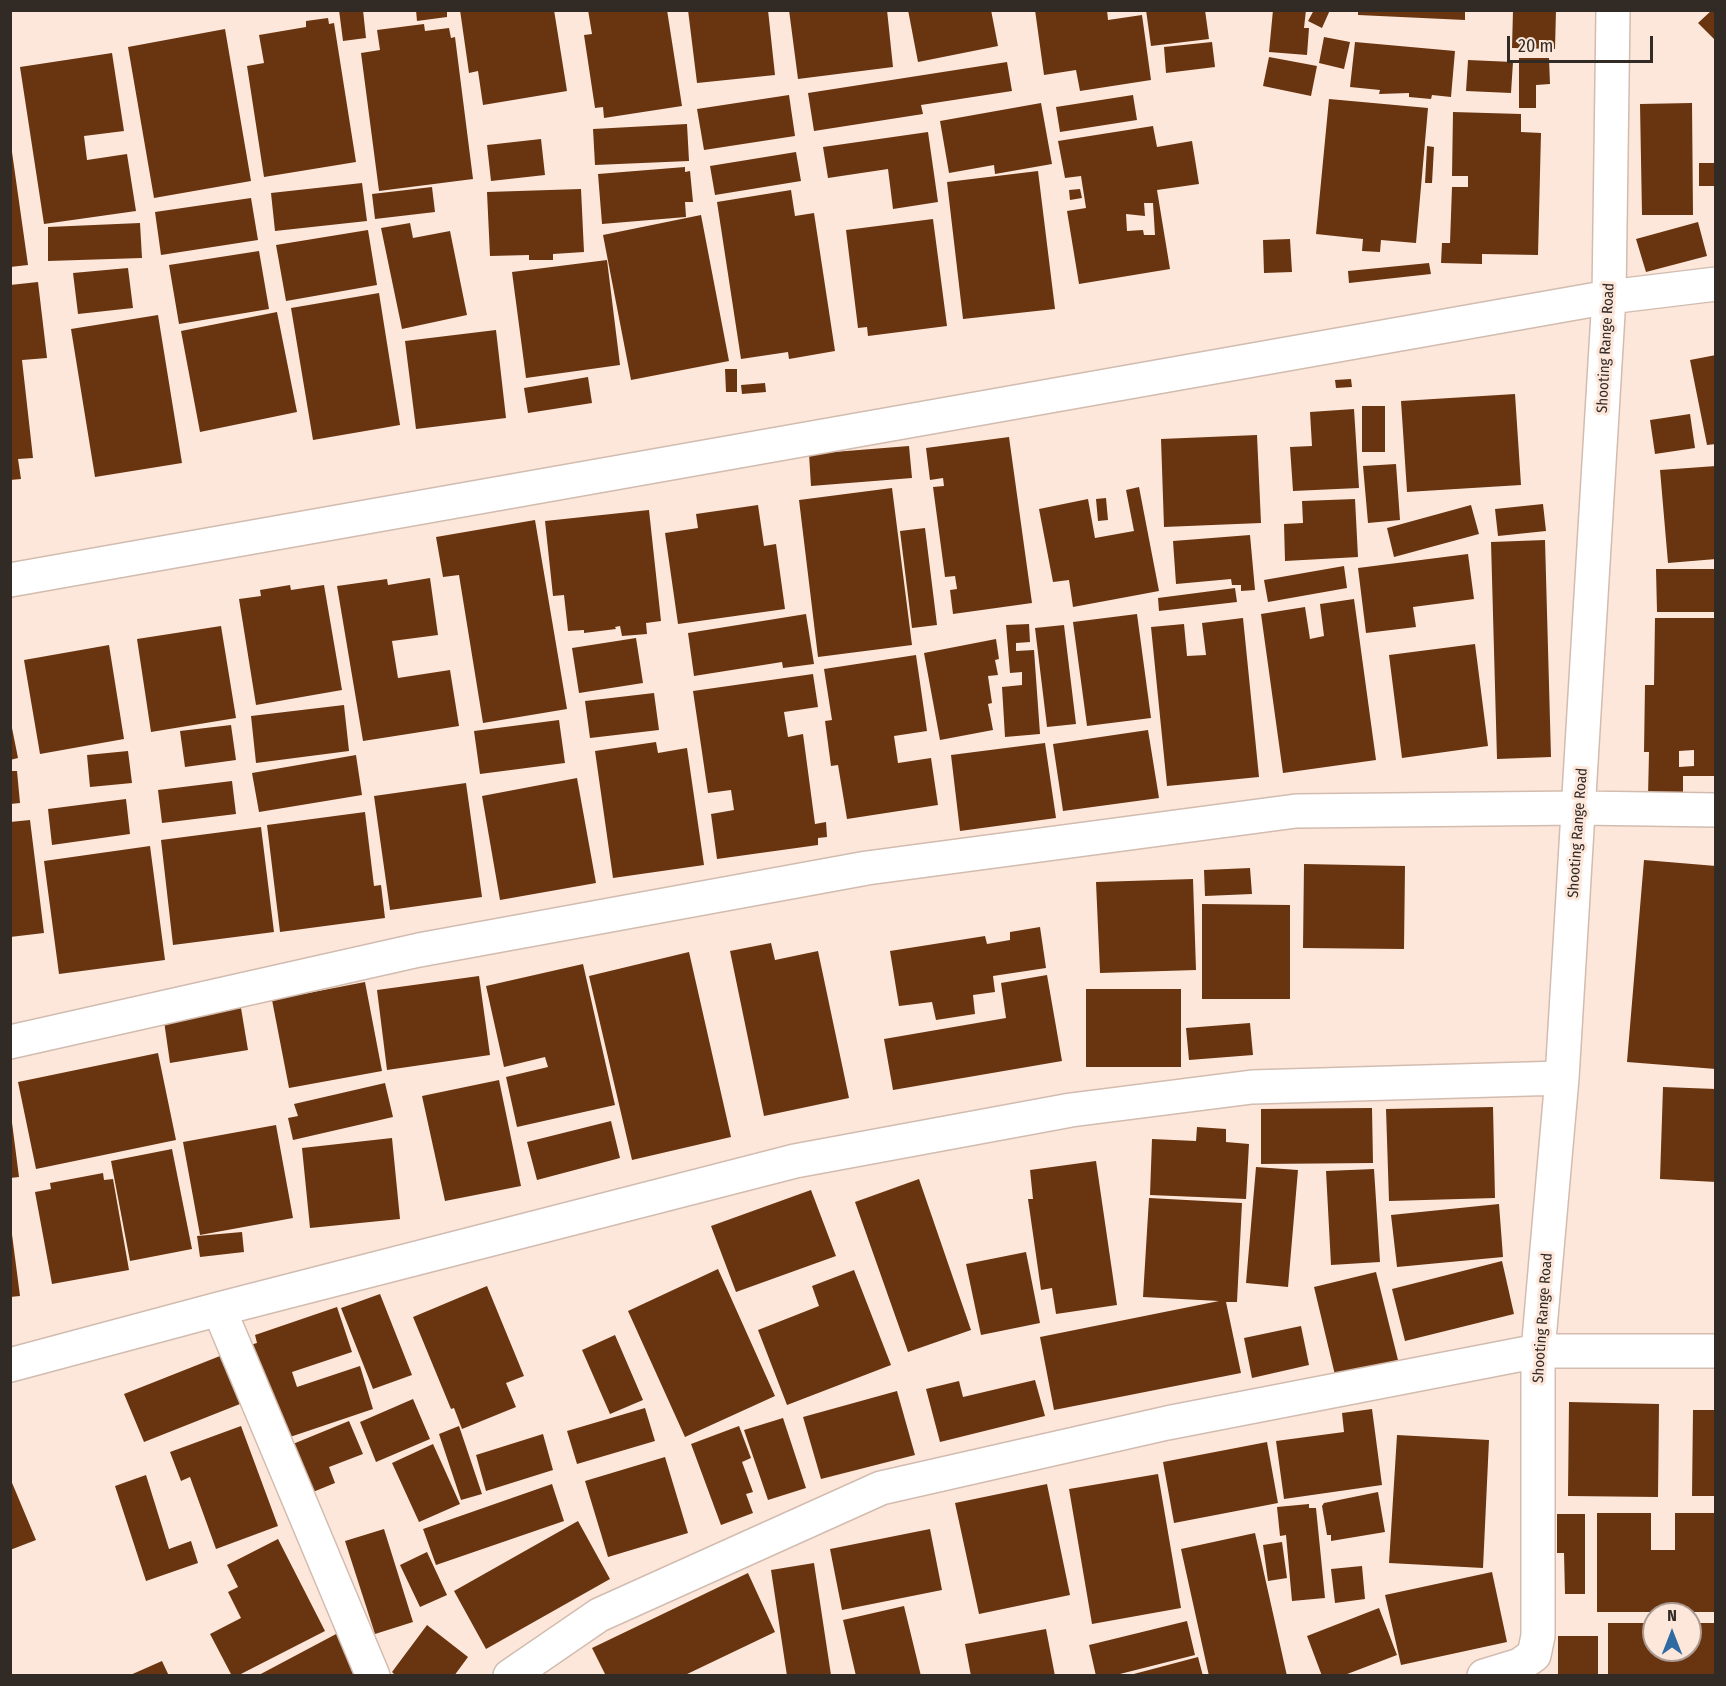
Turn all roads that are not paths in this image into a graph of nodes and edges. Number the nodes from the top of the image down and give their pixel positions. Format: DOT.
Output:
graph roads {
  1 [pos="1613,10"];
  2 [pos="1716,284"];
  3 [pos="1609,297"];
  4 [pos="10,580"];
  5 [pos="1580,808"];
  6 [pos="1716,810"];
  7 [pos="10,1042"];
  8 [pos="1562,1078"];
  9 [pos="219,1309"];
  10 [pos="1538,1351"];
  11 [pos="1716,1351"];
  12 [pos="10,1365"];
  13 [pos="1534,1665"];
  14 [pos="373,1676"];
  15 [pos="510,1676"];
  16 [pos="1484,1676"];
  1 -- 3 [label="street, Shooting Range Road"];
  2 -- 3 [label="street"];
  3 -- 4 [label="street"];
  3 -- 5 [label="street, Shooting Range Road"];
  5 -- 6 [label="street"];
  5 -- 7 [label="street"];
  5 -- 8 [label="street, Shooting Range Road"];
  8 -- 9 [label="street"];
  8 -- 10 [label="street, Shooting Range Road"];
  9 -- 12 [label="street"];
  9 -- 14 [label="street"];
  10 -- 11 [label="street"];
  10 -- 13 [label="street, Shooting Range Road"];
  10 -- 15 [label="street"];
  13 -- 16 [label="street, Shooting Range Road"];
}
